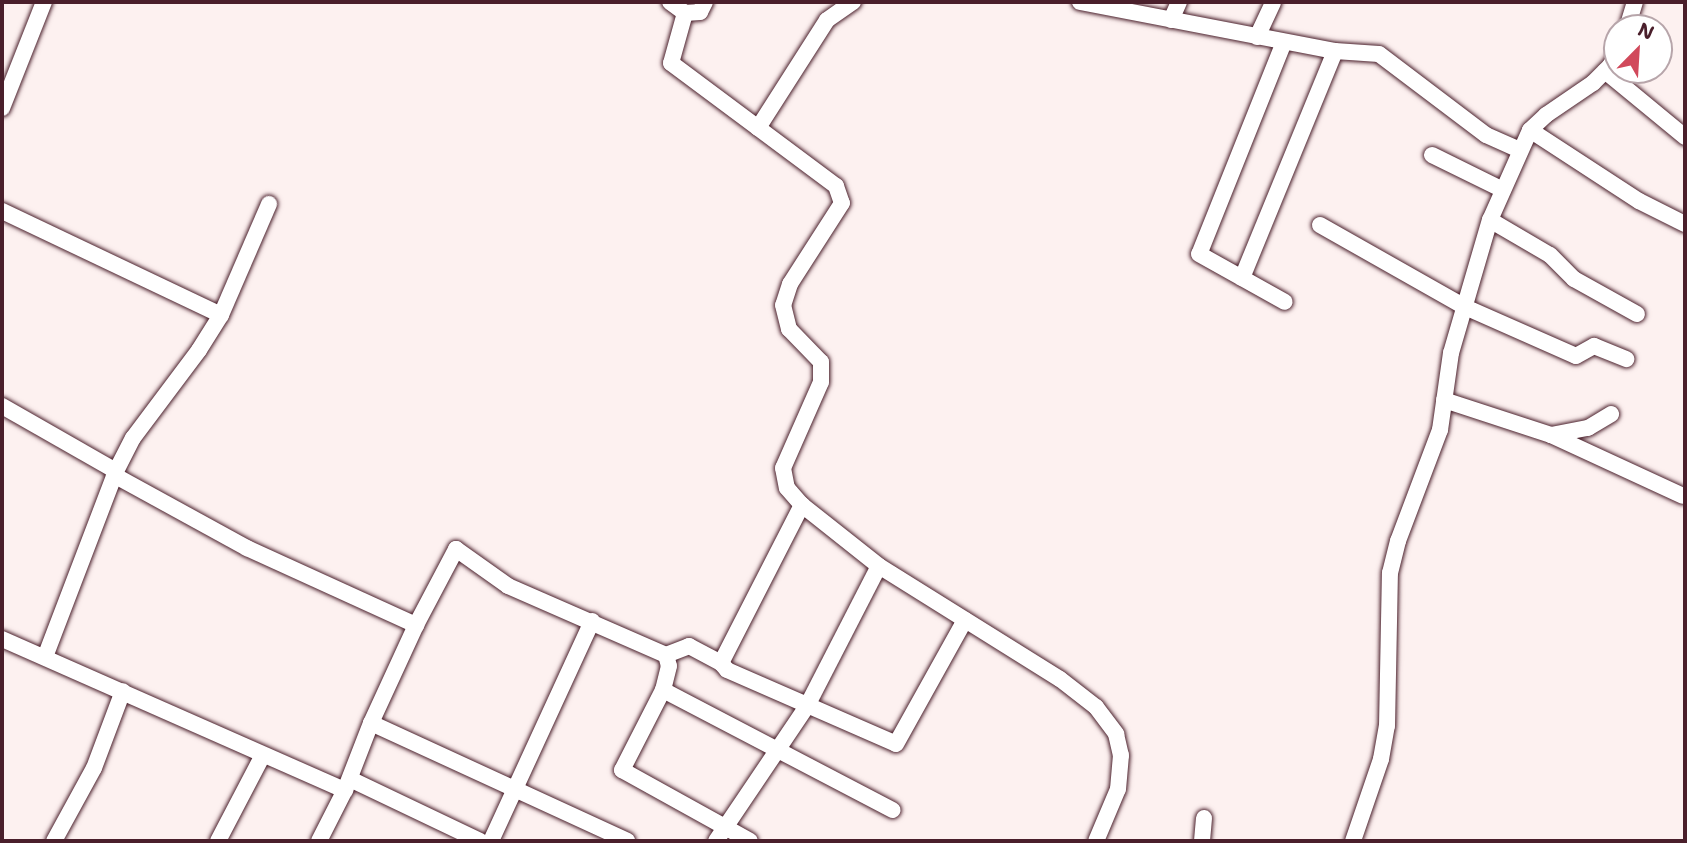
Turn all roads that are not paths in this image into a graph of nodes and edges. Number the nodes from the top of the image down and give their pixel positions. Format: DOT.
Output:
graph roads {
  1 [pos="44,2"];
  2 [pos="670,2"];
  3 [pos="705,2"];
  4 [pos="853,2"];
  5 [pos="1084,2"];
  6 [pos="1179,2"];
  7 [pos="1273,2"];
  8 [pos="685,13"];
  9 [pos="1171,20"];
  10 [pos="1258,37"];
  11 [pos="1284,42"];
  12 [pos="1335,51"];
  13 [pos="1603,73"];
  14 [pos="1621,84"];
  15 [pos="2,108"];
  16 [pos="758,128"];
  17 [pos="1530,131"];
  18 [pos="1685,136"];
  19 [pos="1519,150"];
  20 [pos="1432,155"];
  21 [pos="1503,190"];
  22 [pos="269,204"];
  23 [pos="2,211"];
  24 [pos="1490,220"];
  25 [pos="1685,224"];
  26 [pos="1320,225"];
  27 [pos="1242,278"];
  28 [pos="1285,302"];
  29 [pos="1465,307"];
  30 [pos="1637,314"];
  31 [pos="221,315"];
  32 [pos="1626,359"];
  33 [pos="1444,400"];
  34 [pos="2,406"];
  35 [pos="1611,415"];
  36 [pos="1551,435"];
  37 [pos="115,473"];
  38 [pos="1683,496"];
  39 [pos="802,505"];
  40 [pos="879,566"];
  41 [pos="965,620"];
  42 [pos="592,621"];
  43 [pos="416,625"];
  44 [pos="2,639"];
  45 [pos="666,655"];
  46 [pos="45,657"];
  47 [pos="722,663"];
  48 [pos="663,690"];
  49 [pos="123,691"];
  50 [pos="807,706"];
  51 [pos="371,723"];
  52 [pos="778,749"];
  53 [pos="263,755"];
  54 [pos="347,785"];
  55 [pos="515,789"];
  56 [pos="893,810"];
  57 [pos="1204,818"];
  58 [pos="720,834"];
  59 [pos="54,841"];
  60 [pos="218,841"];
  61 [pos="318,841"];
  62 [pos="480,841"];
  63 [pos="491,841"];
  64 [pos="627,841"];
  65 [pos="750,841"];
  66 [pos="1096,841"];
  67 [pos="1202,841"];
  68 [pos="1353,841"];
  1 -- 15 [label="street"];
  2 -- 8 [label="street"];
  3 -- 8 [label="street"];
  4 -- 16 [label="street"];
  5 -- 9 [label="street"];
  6 -- 9 [label="street"];
  7 -- 10 [label="street"];
  8 -- 16 [label="street"];
  9 -- 10 [label="street"];
  10 -- 11 [label="street"];
  11 -- 12 [label="street"];
  11 -- 27 [label="street"];
  12 -- 19 [label="street"];
  12 -- 27 [label="street"];
  13 -- 17 [label="street"];
  14 -- 18 [label="street"];
  16 -- 39 [label="street"];
  17 -- 19 [label="street"];
  17 -- 25 [label="street"];
  19 -- 21 [label="street"];
  20 -- 21 [label="street"];
  21 -- 24 [label="street"];
  22 -- 31 [label="street"];
  23 -- 31 [label="street"];
  24 -- 29 [label="street"];
  24 -- 30 [label="street"];
  26 -- 29 [label="street"];
  27 -- 28 [label="street"];
  29 -- 32 [label="street"];
  29 -- 33 [label="street"];
  31 -- 37 [label="street"];
  33 -- 36 [label="street"];
  33 -- 68 [label="street"];
  34 -- 37 [label="street"];
  35 -- 36 [label="street"];
  36 -- 38 [label="street"];
  37 -- 43 [label="street"];
  37 -- 46 [label="street"];
  39 -- 40 [label="street"];
  39 -- 47 [label="street"];
  40 -- 41 [label="street"];
  40 -- 50 [label="street"];
  41 -- 50 [label="street"];
  41 -- 66 [label="street"];
  42 -- 43 [label="street"];
  42 -- 45 [label="street"];
  42 -- 55 [label="street"];
  43 -- 51 [label="street"];
  44 -- 46 [label="street"];
  45 -- 47 [label="street"];
  45 -- 48 [label="street"];
  46 -- 49 [label="street"];
  47 -- 50 [label="street"];
  48 -- 52 [label="street"];
  48 -- 58 [label="street"];
  49 -- 53 [label="street"];
  49 -- 59 [label="street"];
  50 -- 52 [label="street"];
  51 -- 54 [label="street"];
  51 -- 55 [label="street"];
  52 -- 56 [label="street"];
  52 -- 58 [label="street"];
  53 -- 54 [label="street"];
  53 -- 60 [label="street"];
  54 -- 61 [label="street"];
  54 -- 62 [label="street"];
  55 -- 63 [label="street"];
  55 -- 64 [label="street"];
  57 -- 67 [label="street"];
  58 -- 65 [label="street"];
}
